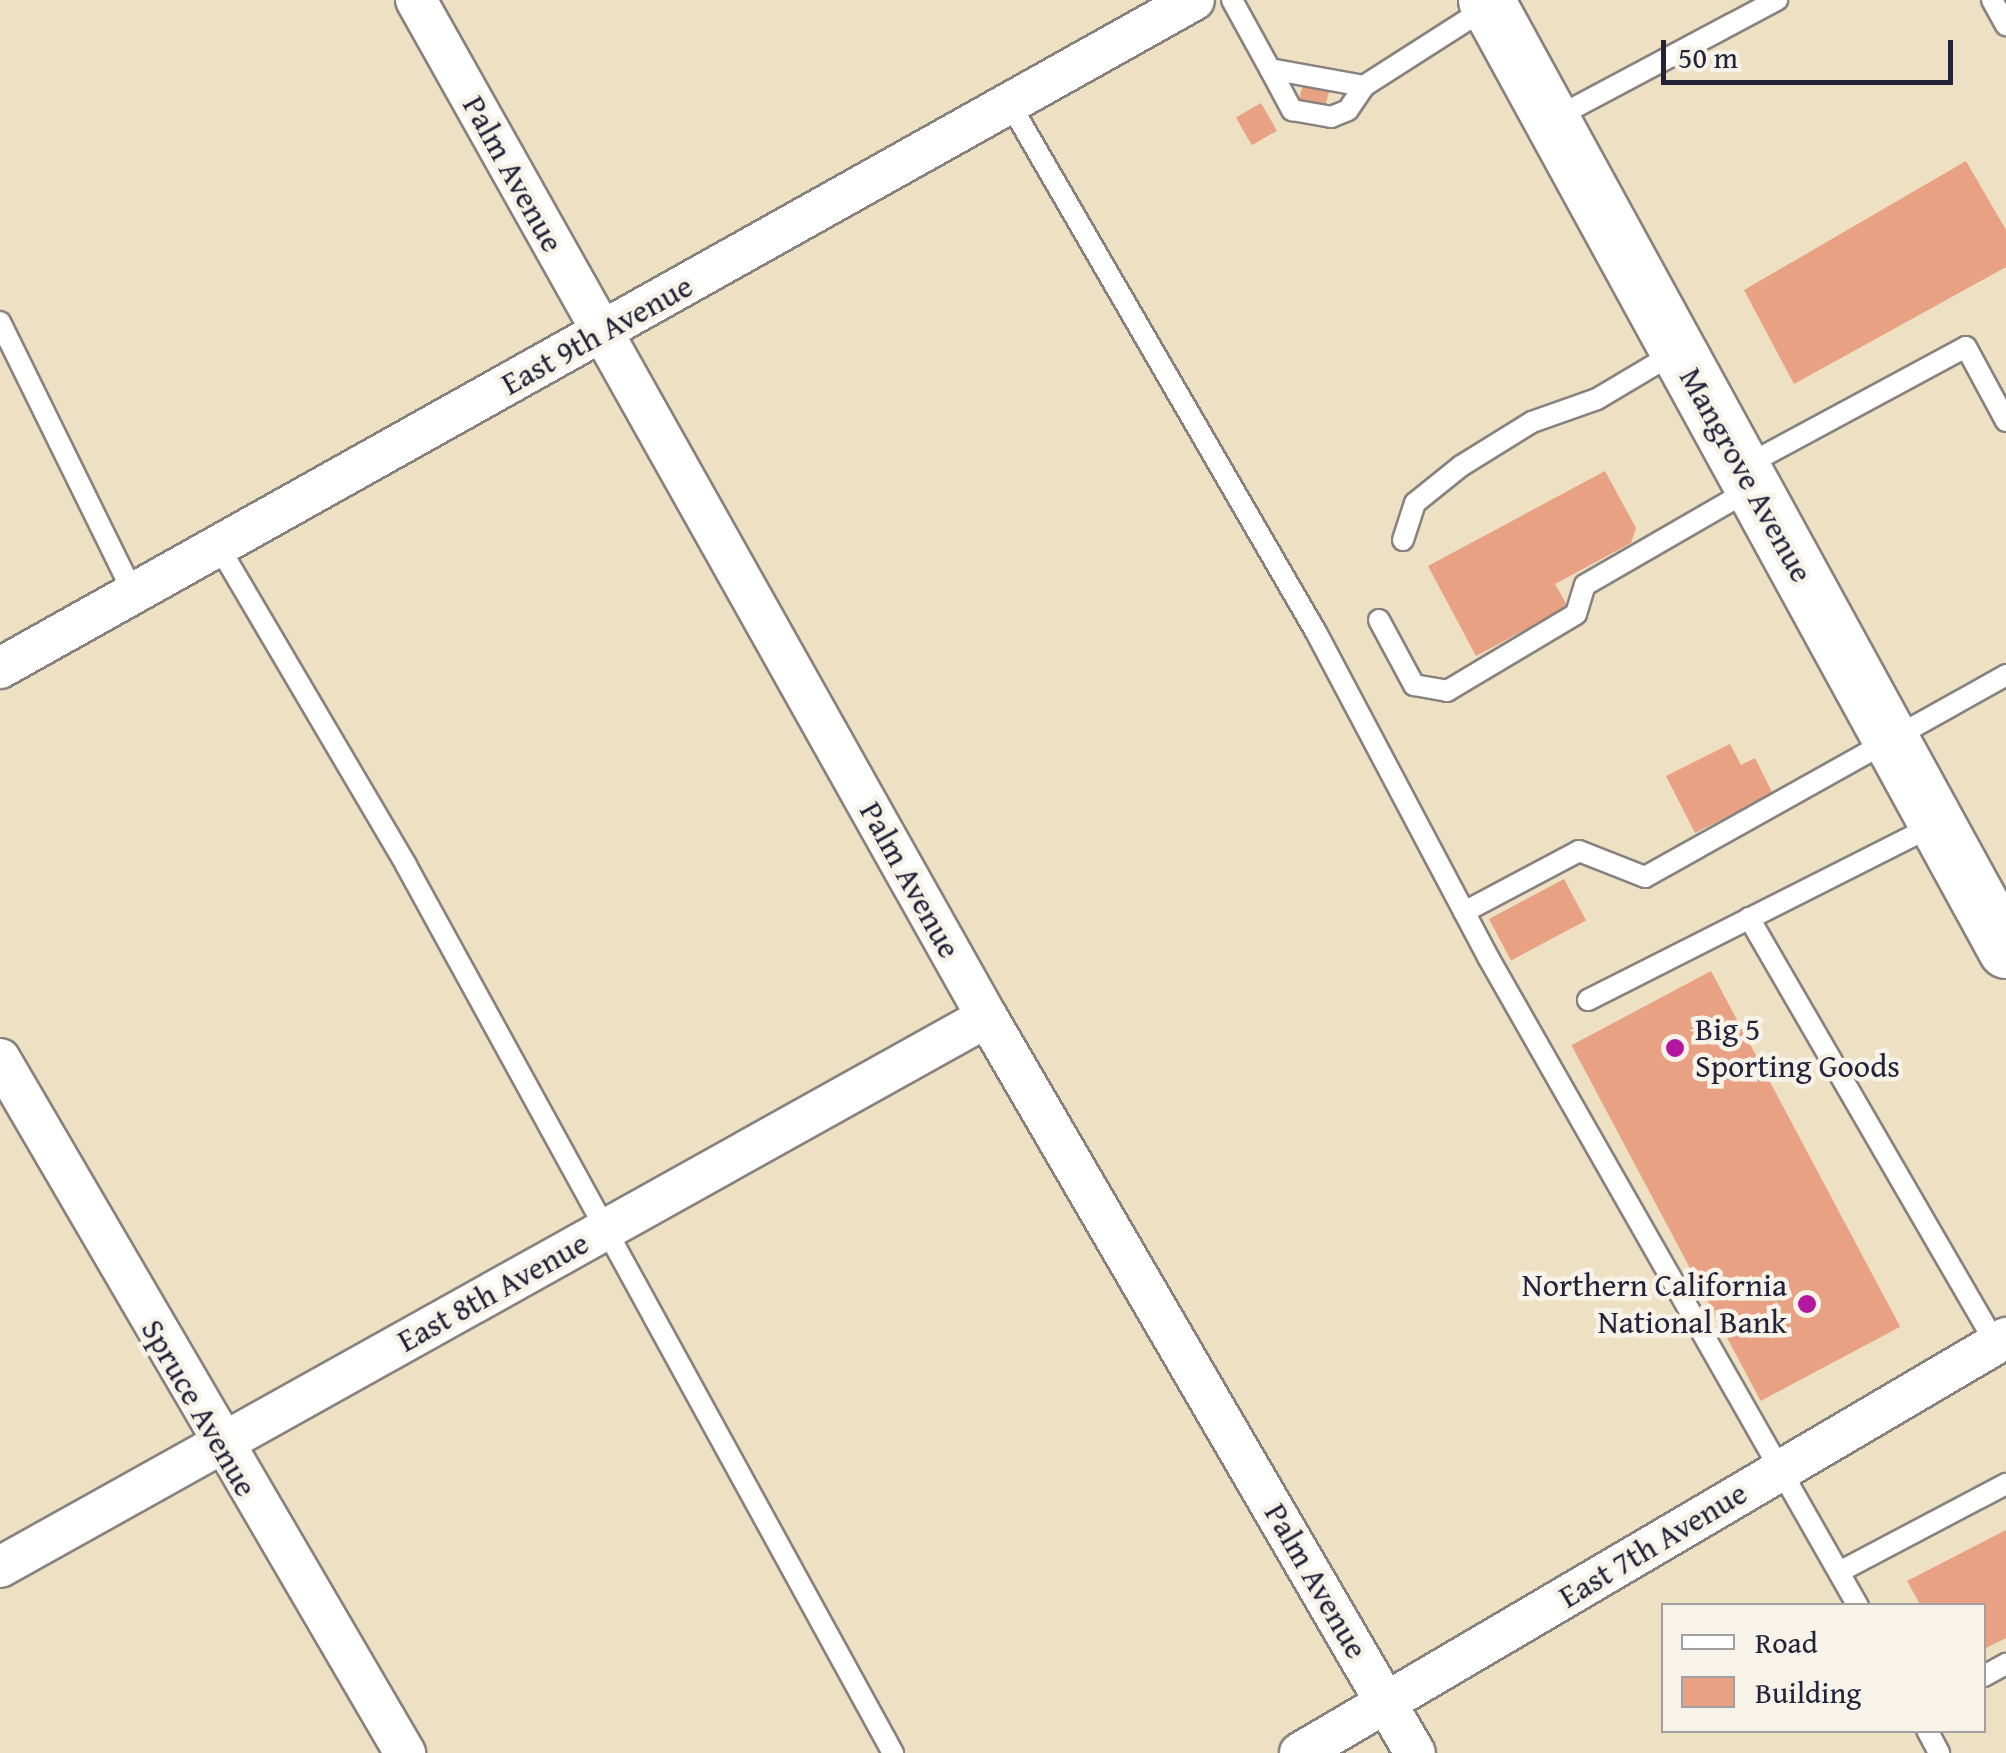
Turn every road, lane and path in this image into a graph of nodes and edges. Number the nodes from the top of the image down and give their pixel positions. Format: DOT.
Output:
graph roads {
  1 [pos="416,0"];
  2 [pos="1194,0"];
  3 [pos="1232,0"];
  4 [pos="1777,0"];
  5 [pos="1992,0"];
  6 [pos="1487,3"];
  7 [pos="2006,25"];
  8 [pos="1270,69"];
  9 [pos="1364,86"];
  10 [pos="1010,104"];
  11 [pos="1552,120"];
  12 [pos="0,322"];
  13 [pos="602,333"];
  14 [pos="1678,350"];
  15 [pos="2006,421"];
  16 [pos="1747,478"];
  17 [pos="1402,540"];
  18 [pos="216,542"];
  19 [pos="134,594"];
  20 [pos="1379,620"];
  21 [pos="0,668"];
  22 [pos="2006,676"];
  23 [pos="1891,742"];
  24 [pos="1937,824"];
  25 [pos="1464,912"];
  26 [pos="1749,918"];
  27 [pos="2006,950"];
  28 [pos="1588,1000"];
  29 [pos="987,1017"];
  30 [pos="0,1059"];
  31 [pos="603,1231"];
  32 [pos="2001,1341"];
  33 [pos="219,1444"];
  34 [pos="1782,1468"];
  35 [pos="2006,1484"];
  36 [pos="0,1566"];
  37 [pos="1839,1572"];
  38 [pos="1856,1603"];
  39 [pos="1388,1704"];
  40 [pos="405,1753"];
  41 [pos="893,1753"];
  42 [pos="1300,1753"];
  43 [pos="1415,1753"];
  1 -- 13 [label="street, Palm Avenue"];
  2 -- 10 [label="street, East 9th Avenue"];
  3 -- 8 [label="lane"];
  4 -- 11 [label="lane"];
  5 -- 7 [label="lane"];
  6 -- 9 [label="lane"];
  6 -- 11 [label="street, Mangrove Avenue"];
  8 -- 9 [label="lane"];
  8 -- 9 [label="lane"];
  10 -- 13 [label="street, East 9th Avenue"];
  10 -- 25 [label="lane"];
  11 -- 14 [label="street, Mangrove Avenue"];
  12 -- 19 [label="lane"];
  13 -- 18 [label="street, East 9th Avenue"];
  13 -- 29 [label="street, Palm Avenue"];
  14 -- 16 [label="street, Mangrove Avenue"];
  14 -- 17 [label="lane"];
  15 -- 16 [label="lane"];
  16 -- 20 [label="lane"];
  16 -- 23 [label="street, Mangrove Avenue"];
  18 -- 19 [label="street, East 9th Avenue"];
  18 -- 31 [label="lane"];
  19 -- 21 [label="street, East 9th Avenue"];
  22 -- 23 [label="lane"];
  23 -- 24 [label="street, Mangrove Avenue"];
  23 -- 25 [label="lane"];
  24 -- 26 [label="lane"];
  24 -- 27 [label="street, Mangrove Avenue"];
  25 -- 34 [label="lane"];
  26 -- 28 [label="lane"];
  26 -- 32 [label="lane"];
  29 -- 31 [label="street, East 8th Avenue"];
  29 -- 39 [label="street, Palm Avenue"];
  30 -- 33 [label="street, Spruce Avenue"];
  31 -- 33 [label="street, East 8th Avenue"];
  31 -- 41 [label="lane"];
  32 -- 34 [label="street, East 7th Avenue"];
  33 -- 36 [label="street, East 8th Avenue"];
  33 -- 40 [label="street, Spruce Avenue"];
  34 -- 37 [label="lane"];
  34 -- 39 [label="street, East 7th Avenue"];
  35 -- 37 [label="lane"];
  37 -- 38 [label="lane"];
  39 -- 42 [label="street, East 7th Avenue"];
  39 -- 43 [label="street, Palm Avenue"];
}
